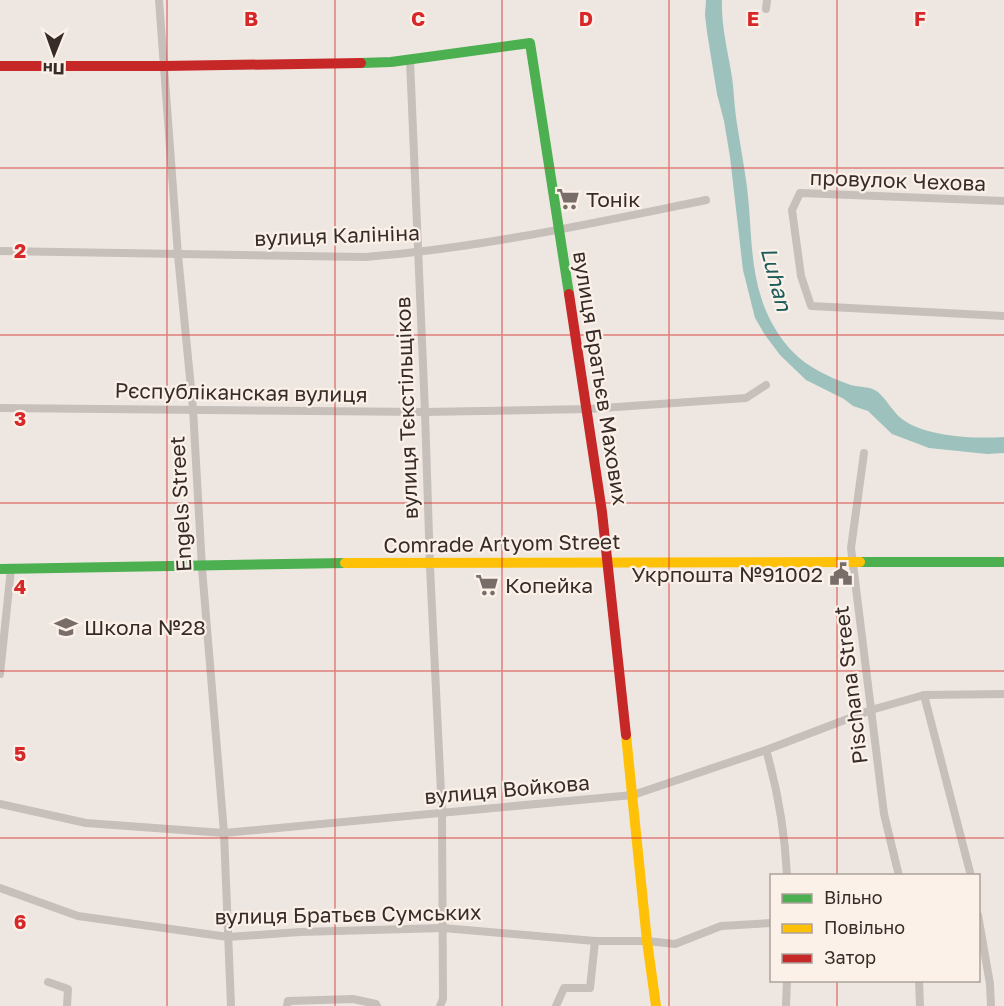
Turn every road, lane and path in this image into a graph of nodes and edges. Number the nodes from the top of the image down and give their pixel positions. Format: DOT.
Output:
graph roads {
  1 [pos="159,0"];
  2 [pos="410,60"];
  3 [pos="0,66"];
  4 [pos="164,66"];
  5 [pos="705,200"];
  6 [pos="1004,201"];
  7 [pos="559,230"];
  8 [pos="0,251"];
  9 [pos="419,252"];
  10 [pos="178,255"];
  11 [pos="1004,316"];
  12 [pos="766,386"];
  13 [pos="0,408"];
  14 [pos="193,409"];
  15 [pos="588,409"];
  16 [pos="425,412"];
  17 [pos="864,453"];
  18 [pos="607,561"];
  19 [pos="1004,562"];
  20 [pos="854,563"];
  21 [pos="202,564"];
  22 [pos="429,564"];
  23 [pos="6,569"];
  24 [pos="0,674"];
  25 [pos="1004,694"];
  26 [pos="924,695"];
  27 [pos="872,710"];
  28 [pos="766,750"];
  29 [pos="633,795"];
  30 [pos="0,804"];
  31 [pos="442,813"];
  32 [pos="224,833"];
  33 [pos="787,874"];
  34 [pos="899,874"];
  35 [pos="970,874"];
  36 [pos="0,888"];
  37 [pos="770,923"];
  38 [pos="980,926"];
  39 [pos="443,928"];
  40 [pos="228,937"];
  41 [pos="595,941"];
  42 [pos="647,941"];
  43 [pos="48,982"];
  44 [pos="787,982"];
  45 [pos="919,982"];
  46 [pos="67,1006"];
  47 [pos="231,1006"];
  48 [pos="287,1006"];
  49 [pos="377,1006"];
  50 [pos="440,1006"];
  51 [pos="556,1006"];
  52 [pos="656,1006"];
  53 [pos="786,1006"];
  54 [pos="920,1006"];
  55 [pos="991,1006"];
  1 -- 4 [label="street, Engels Street"];
  2 -- 4 [label="street"];
  2 -- 7 [label="street, вулиця Братьєв Махових"];
  2 -- 9 [label="street, вулиця Тєкстільщіков"];
  3 -- 4 [label="street"];
  4 -- 10 [label="street, Engels Street"];
  5 -- 7 [label="street, вулиця Калініна"];
  6 -- 11 [label="street, провулок Чехова"];
  7 -- 9 [label="street, вулиця Калініна"];
  7 -- 15 [label="street, вулиця Братьєв Махових"];
  8 -- 10 [label="street, вулиця Калініна"];
  9 -- 10 [label="street, вулиця Калініна"];
  9 -- 16 [label="street, вулиця Тєкстільщіков"];
  10 -- 14 [label="street, Engels Street"];
  12 -- 15 [label="street, Рєспубліканская вулиця"];
  13 -- 14 [label="street, Рєспубліканская вулиця"];
  14 -- 16 [label="street, Рєспубліканская вулиця"];
  14 -- 21 [label="street, Engels Street"];
  15 -- 16 [label="street, Рєспубліканская вулиця"];
  15 -- 18 [label="street, вулиця Братьєв Махових"];
  16 -- 22 [label="street, вулиця Тєкстільщіков"];
  17 -- 20 [label="street, Pischana Street"];
  18 -- 20 [label="street, Comrade Artyom Street"];
  18 -- 22 [label="street, Comrade Artyom Street"];
  18 -- 29 [label="street, вулиця Братьєв Махових"];
  19 -- 20 [label="street, Comrade Artyom Street"];
  20 -- 27 [label="street, Pischana Street"];
  21 -- 22 [label="street, Comrade Artyom Street"];
  21 -- 23 [label="street, Comrade Artyom Street"];
  21 -- 32 [label="street, Engels Street"];
  22 -- 31 [label="street, вулиця Тєкстільщіков"];
  23 -- 24 [label="street"];
  25 -- 26 [label="street, вулиця Войкова"];
  26 -- 27 [label="street, вулиця Войкова"];
  26 -- 35 [label="street"];
  27 -- 28 [label="street, вулиця Войкова"];
  27 -- 34 [label="street, Pischana Street"];
  28 -- 29 [label="street, вулиця Войкова"];
  28 -- 33 [label="street"];
  29 -- 31 [label="street, вулиця Войкова"];
  29 -- 42 [label="street, вулиця Братьєв Махових"];
  30 -- 32 [label="street, вулиця Войкова"];
  31 -- 32 [label="street, вулиця Войкова"];
  31 -- 39 [label="street, вулиця Тєкстільщіков"];
  32 -- 40 [label="street, Engels Street"];
  36 -- 40 [label="street, вулиця Братьєв Сумських"];
  37 -- 42 [label="street, вулиця Братьєв Сумських"];
  38 -- 55 [label="street"];
  39 -- 40 [label="street, вулиця Братьєв Сумських"];
  39 -- 41 [label="street, вулиця Братьєв Сумських"];
  39 -- 50 [label="street, вулиця Тєкстільщіков"];
  40 -- 47 [label="street, Engels Street"];
  41 -- 42 [label="street, вулиця Братьєв Сумських"];
  41 -- 51 [label="street"];
  42 -- 52 [label="street, вулиця Братьєв Махових"];
  43 -- 46 [label="street"];
  44 -- 53 [label="street"];
  45 -- 54 [label="street"];
  48 -- 49 [label="street"];
}
